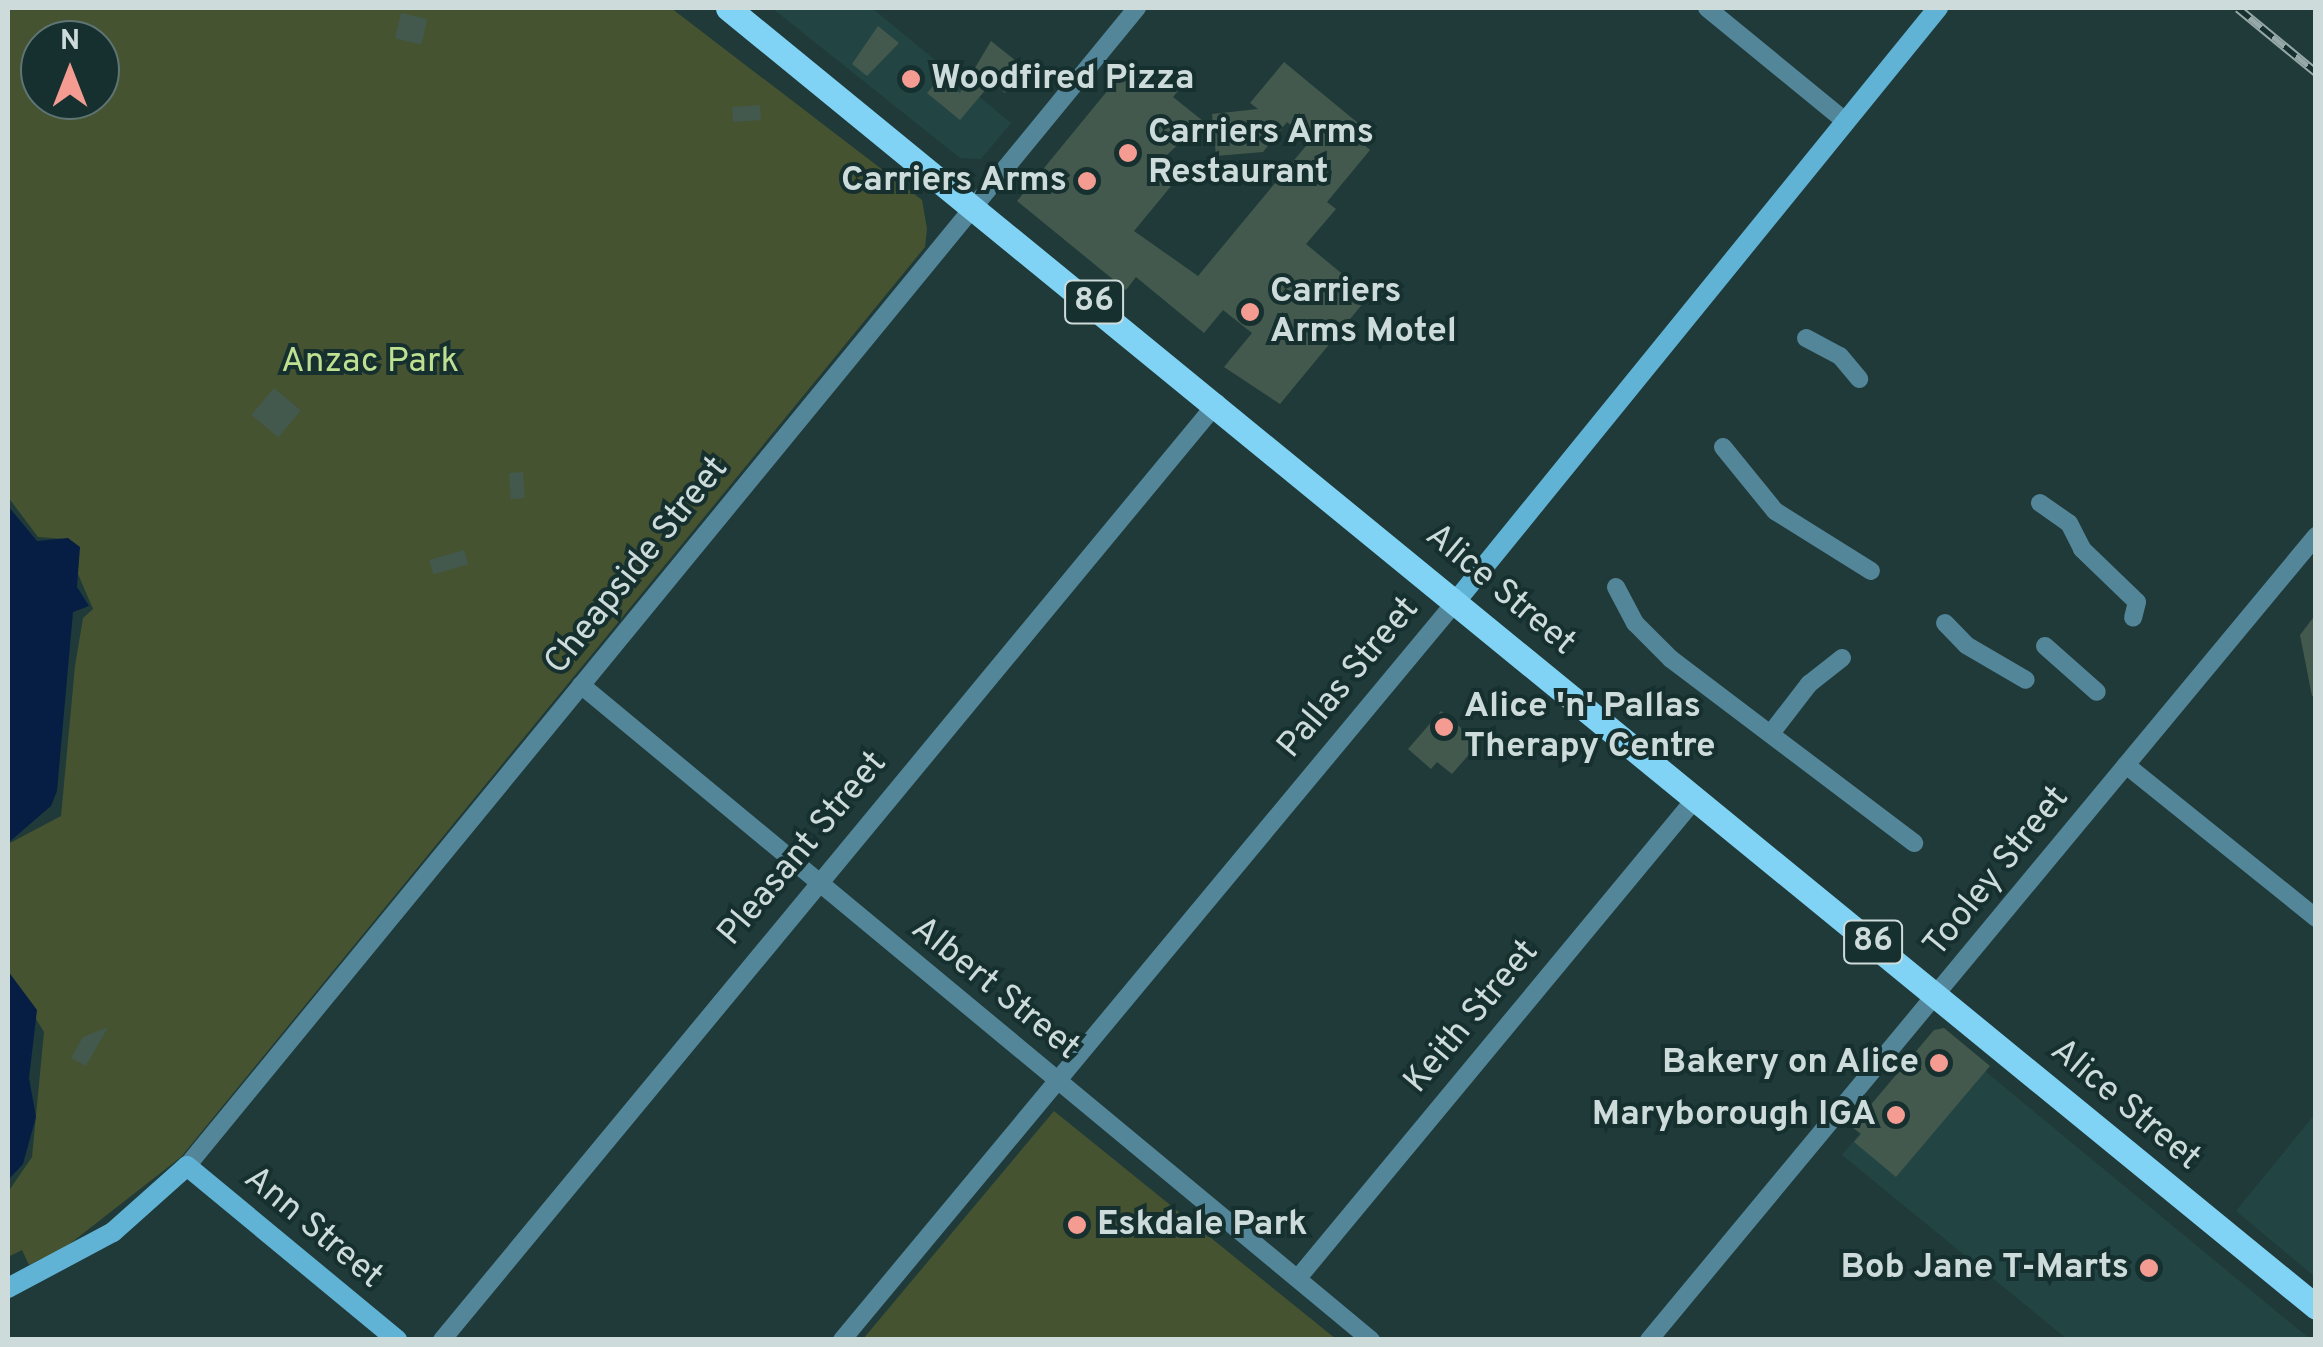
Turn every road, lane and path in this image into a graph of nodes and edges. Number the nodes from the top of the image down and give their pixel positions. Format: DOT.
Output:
graph roads {
  1 [pos="728,8"];
  2 [pos="1136,8"];
  3 [pos="1938,8"];
  4 [pos="1714,10"];
  5 [pos="1845,121"];
  6 [pos="976,206"];
  7 [pos="1806,338"];
  8 [pos="1859,379"];
  9 [pos="1217,403"];
  10 [pos="1723,447"];
  11 [pos="2040,503"];
  12 [pos="2316,536"];
  13 [pos="1871,571"];
  14 [pos="1616,587"];
  15 [pos="1457,600"];
  16 [pos="2133,618"];
  17 [pos="1945,623"];
  18 [pos="2045,646"];
  19 [pos="1842,658"];
  20 [pos="2026,680"];
  21 [pos="580,685"];
  22 [pos="2097,692"];
  23 [pos="1772,732"];
  24 [pos="2126,764"];
  25 [pos="1696,798"];
  26 [pos="1914,843"];
  27 [pos="815,884"];
  28 [pos="2316,918"];
  29 [pos="1938,996"];
  30 [pos="1055,1080"];
  31 [pos="187,1166"];
  32 [pos="1298,1278"];
  33 [pos="8,1288"];
  34 [pos="2316,1307"];
  35 [pos="397,1340"];
  36 [pos="442,1340"];
  37 [pos="842,1340"];
  38 [pos="1371,1340"];
  39 [pos="1649,1340"];
  1 -- 6 [label="main road, Alice Street / 86"];
  2 -- 6 [label="street, Cheapside Street"];
  3 -- 5 [label="street, Pallas Street"];
  4 -- 5 [label="street"];
  5 -- 15 [label="street, Pallas Street"];
  6 -- 9 [label="main road, Alice Street / 86"];
  6 -- 21 [label="street, Cheapside Street"];
  7 -- 8 [label="street"];
  9 -- 15 [label="main road, Alice Street / 86"];
  9 -- 27 [label="street, Pleasant Street"];
  10 -- 13 [label="street"];
  11 -- 16 [label="street"];
  12 -- 24 [label="street, Tooley Street"];
  14 -- 23 [label="street"];
  15 -- 25 [label="main road, Alice Street / 86"];
  15 -- 30 [label="street, Pallas Street"];
  17 -- 20 [label="street"];
  18 -- 22 [label="street"];
  19 -- 23 [label="street"];
  21 -- 27 [label="street, Albert Street"];
  21 -- 31 [label="street, Cheapside Street"];
  23 -- 26 [label="street"];
  24 -- 28 [label="street"];
  24 -- 29 [label="street, Tooley Street"];
  25 -- 29 [label="main road, Alice Street / 86"];
  25 -- 32 [label="street, Keith Street"];
  27 -- 30 [label="street, Albert Street"];
  27 -- 36 [label="street, Pleasant Street"];
  29 -- 34 [label="main road, Alice Street / 86"];
  29 -- 39 [label="street, Tooley Street"];
  30 -- 32 [label="street, Albert Street"];
  30 -- 37 [label="street, Pallas Street"];
  31 -- 33 [label="street"];
  31 -- 35 [label="street, Ann Street"];
  32 -- 38 [label="street, Albert Street"];
}
